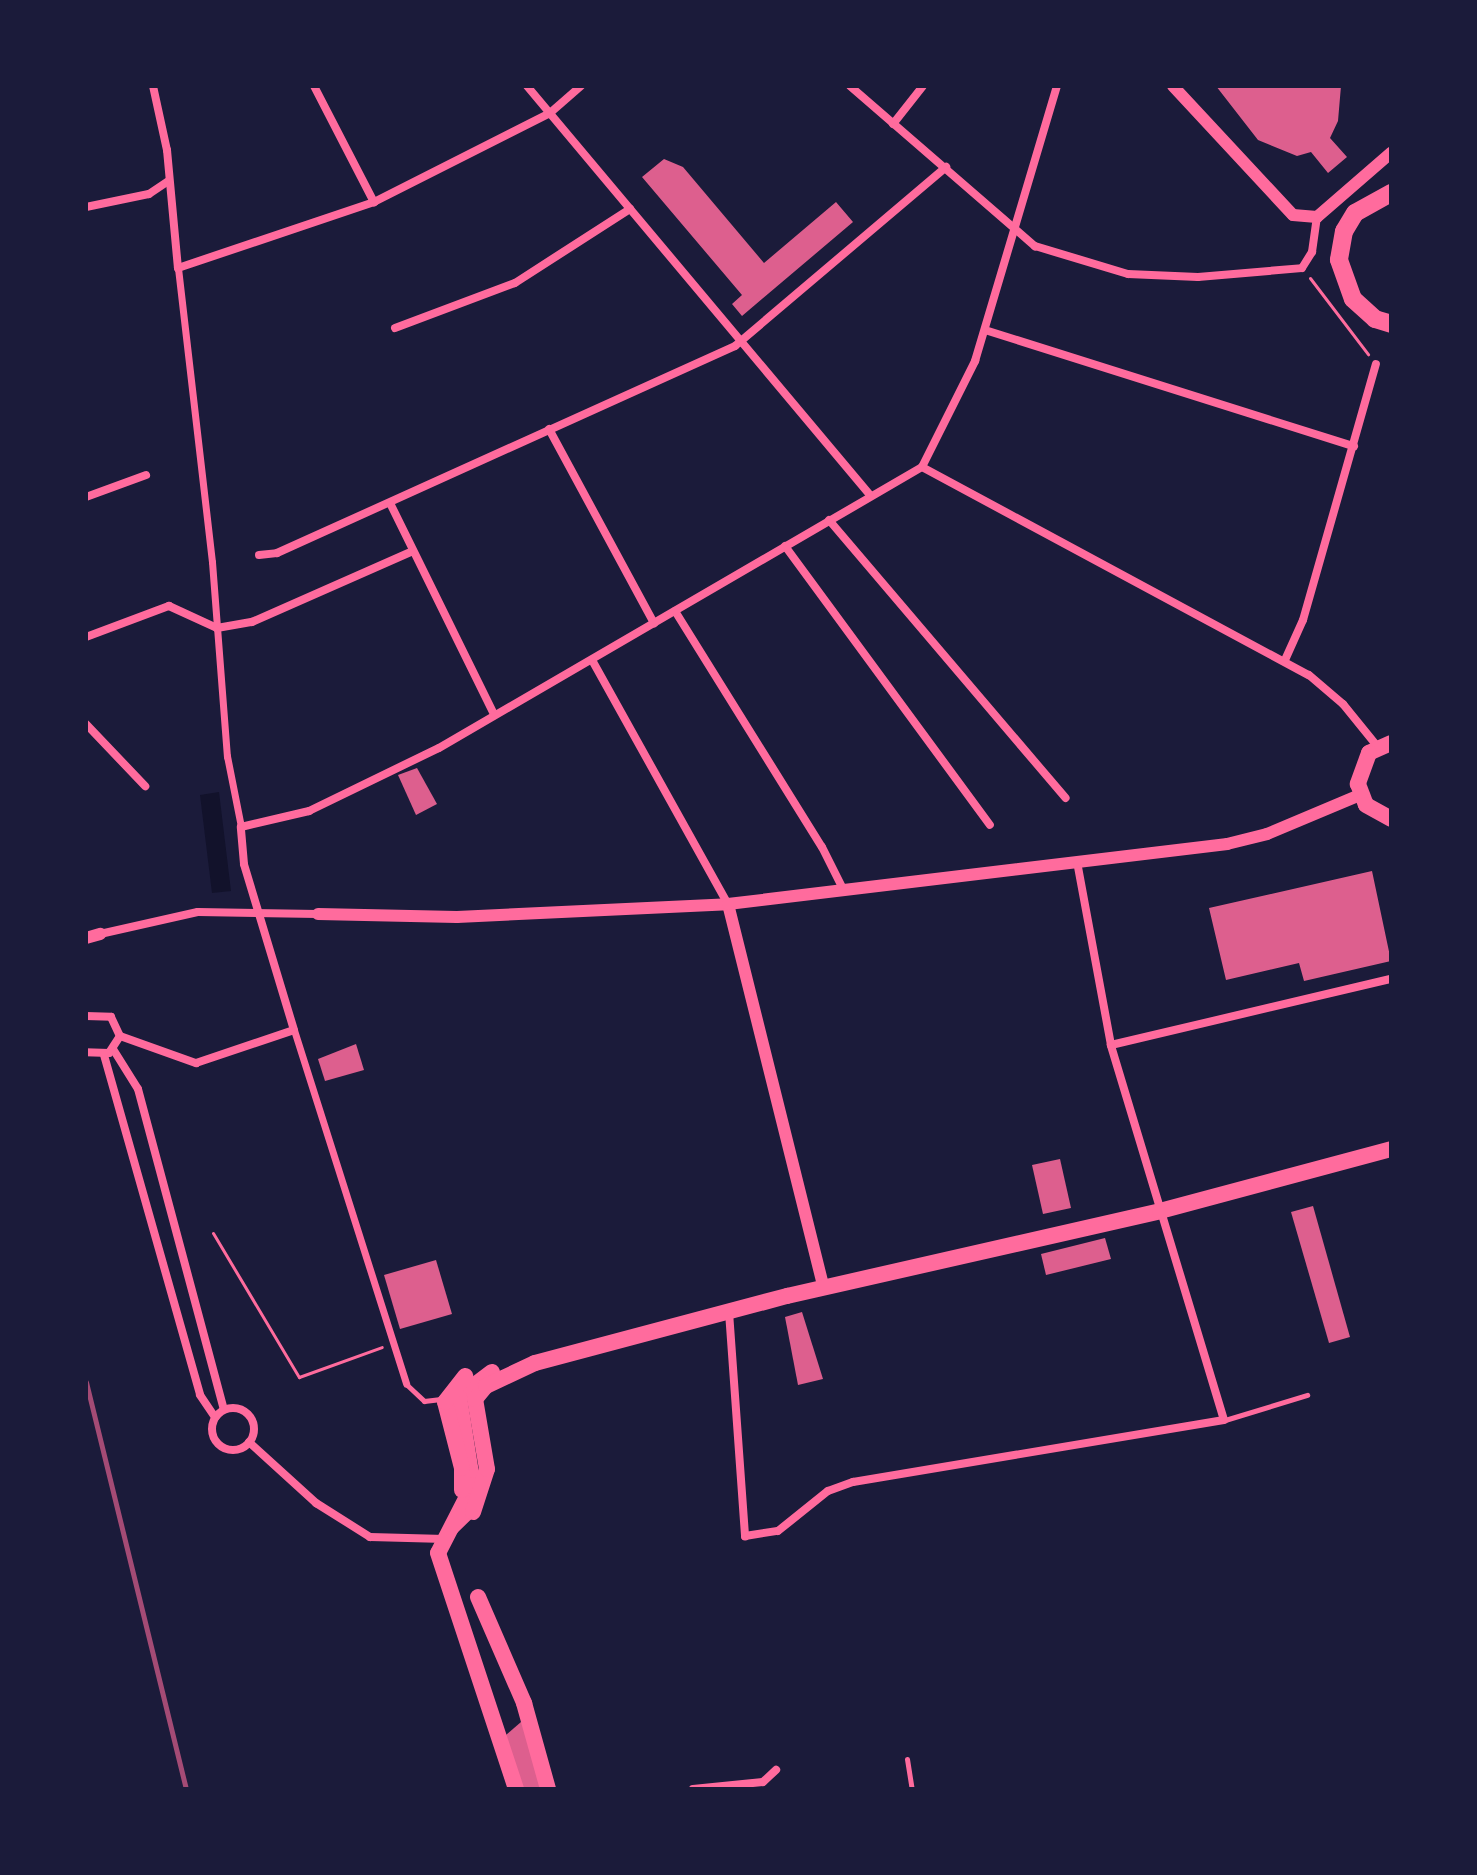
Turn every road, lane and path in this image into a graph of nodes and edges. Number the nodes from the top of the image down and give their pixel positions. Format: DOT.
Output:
graph roads {
  1 [pos="153,86"];
  2 [pos="314,86"];
  3 [pos="527,86"];
  4 [pos="581,86"];
  5 [pos="850,86"];
  6 [pos="923,86"];
  7 [pos="1057,86"];
  8 [pos="1173,86"];
  9 [pos="550,113"];
  10 [pos="893,124"];
  11 [pos="1391,153"];
  12 [pos="946,167"];
  13 [pos="167,182"];
  14 [pos="1391,193"];
  15 [pos="374,202"];
  16 [pos="86,207"];
  17 [pos="630,209"];
  18 [pos="1317,217"];
  19 [pos="1015,232"];
  20 [pos="178,268"];
  21 [pos="1302,268"];
  22 [pos="1391,324"];
  23 [pos="395,328"];
  24 [pos="985,330"];
  25 [pos="742,341"];
  26 [pos="1376,364"];
  27 [pos="549,429"];
  28 [pos="1354,446"];
  29 [pos="922,467"];
  30 [pos="146,475"];
  31 [pos="870,495"];
  32 [pos="86,497"];
  33 [pos="390,503"];
  34 [pos="829,520"];
  35 [pos="785,546"];
  36 [pos="411,552"];
  37 [pos="259,555"];
  38 [pos="675,611"];
  39 [pos="654,623"];
  40 [pos="217,628"];
  41 [pos="86,637"];
  42 [pos="592,660"];
  43 [pos="1285,660"];
  44 [pos="494,714"];
  45 [pos="86,724"];
  46 [pos="1384,745"];
  47 [pos="145,786"];
  48 [pos="153,795"];
  49 [pos="1360,795"];
  50 [pos="1066,798"];
  51 [pos="1391,819"];
  52 [pos="990,825"];
  53 [pos="241,827"];
  54 [pos="1077,862"];
  55 [pos="843,889"];
  56 [pos="728,904"];
  57 [pos="256,911"];
  58 [pos="318,914"];
  59 [pos="100,934"];
  60 [pos="86,938"];
  61 [pos="1391,979"];
  62 [pos="86,1016"];
  63 [pos="294,1030"];
  64 [pos="120,1036"];
  65 [pos="1111,1045"];
  66 [pos="113,1049"];
  67 [pos="86,1052"];
  68 [pos="104,1055"];
  69 [pos="1391,1149"];
  70 [pos="1160,1211"];
  71 [pos="213,1233"];
  72 [pos="824,1288"];
  73 [pos="729,1311"];
  74 [pos="393,1343"];
  75 [pos="535,1363"];
  76 [pos="499,1368"];
  77 [pos="406,1384"];
  78 [pos="1307,1395"];
  79 [pos="446,1397"];
  80 [pos="224,1409"];
  81 [pos="215,1417"];
  82 [pos="1224,1420"];
  83 [pos="249,1442"];
  84 [pos="478,1484"];
  85 [pos="473,1512"];
  86 [pos="448,1532"];
  87 [pos="478,1597"];
  88 [pos="907,1759"];
  89 [pos="776,1770"];
  90 [pos="516,1789"];
  91 [pos="548,1789"];
  92 [pos="693,1789"];
  93 [pos="912,1789"];
  1 -- 13 [label="street"];
  2 -- 15 [label="street"];
  3 -- 9 [label="street"];
  4 -- 9 [label="street"];
  5 -- 10 [label="street"];
  6 -- 10 [label="street"];
  7 -- 19 [label="street"];
  8 -- 18 [label="street"];
  9 -- 15 [label="street"];
  9 -- 17 [label="street"];
  10 -- 12 [label="street"];
  11 -- 18 [label="street"];
  12 -- 19 [label="street"];
  12 -- 25 [label="street"];
  13 -- 16 [label="street"];
  13 -- 20 [label="street"];
  14 -- 22 [label="highway"];
  15 -- 20 [label="street"];
  17 -- 23 [label="street"];
  17 -- 25 [label="street"];
  18 -- 21 [label="street"];
  19 -- 21 [label="street"];
  19 -- 24 [label="street"];
  20 -- 40 [label="street"];
  21 -- 26 [label="path"];
  24 -- 28 [label="street"];
  24 -- 29 [label="street"];
  25 -- 27 [label="street"];
  25 -- 31 [label="street"];
  26 -- 28 [label="street"];
  27 -- 33 [label="street"];
  27 -- 39 [label="street"];
  28 -- 43 [label="street"];
  29 -- 31 [label="street"];
  29 -- 43 [label="street"];
  30 -- 32 [label="street"];
  31 -- 34 [label="street"];
  33 -- 36 [label="street"];
  33 -- 37 [label="street"];
  34 -- 35 [label="street"];
  34 -- 50 [label="street"];
  35 -- 38 [label="street"];
  35 -- 52 [label="street"];
  36 -- 40 [label="street"];
  36 -- 44 [label="street"];
  38 -- 39 [label="street"];
  38 -- 55 [label="street"];
  39 -- 42 [label="street"];
  40 -- 41 [label="street"];
  40 -- 53 [label="street"];
  42 -- 44 [label="street"];
  42 -- 56 [label="street"];
  43 -- 46 [label="street"];
  44 -- 53 [label="street"];
  45 -- 47 [label="street"];
  46 -- 49 [label="main road"];
  47 -- 48 [label="street"];
  49 -- 51 [label="main road"];
  49 -- 54 [label="street"];
  53 -- 57 [label="street"];
  54 -- 55 [label="street"];
  54 -- 65 [label="street"];
  55 -- 56 [label="street"];
  56 -- 58 [label="street"];
  56 -- 72 [label="street"];
  57 -- 58 [label="street"];
  57 -- 59 [label="street"];
  57 -- 63 [label="street"];
  59 -- 60 [label="street"];
  61 -- 65 [label="street"];
  62 -- 64 [label="street"];
  63 -- 64 [label="street"];
  63 -- 74 [label="street"];
  64 -- 66 [label="street"];
  65 -- 70 [label="street"];
  66 -- 68 [label="street"];
  66 -- 80 [label="street"];
  67 -- 68 [label="street"];
  68 -- 81 [label="street"];
  69 -- 70 [label="main road"];
  70 -- 72 [label="main road"];
  70 -- 82 [label="street"];
  71 -- 74 [label="path"];
  72 -- 73 [label="main road"];
  73 -- 75 [label="main road"];
  73 -- 82 [label="street"];
  74 -- 77 [label="street"];
  75 -- 76 [label="main road"];
  75 -- 84 [label="main road"];
  76 -- 79 [label="main road"];
  76 -- 84 [label="main road"];
  77 -- 79 [label="lane"];
  78 -- 82 [label="lane"];
  79 -- 86 [label="main road"];
  80 -- 81 [label="street"];
  80 -- 83 [label="street"];
  81 -- 83 [label="street"];
  83 -- 86 [label="street"];
  84 -- 85 [label="main road"];
  84 -- 86 [label="main road"];
  85 -- 86 [label="street"];
  86 -- 90 [label="main road"];
  87 -- 91 [label="main road"];
  88 -- 93 [label="lane"];
  89 -- 92 [label="street"];
}
